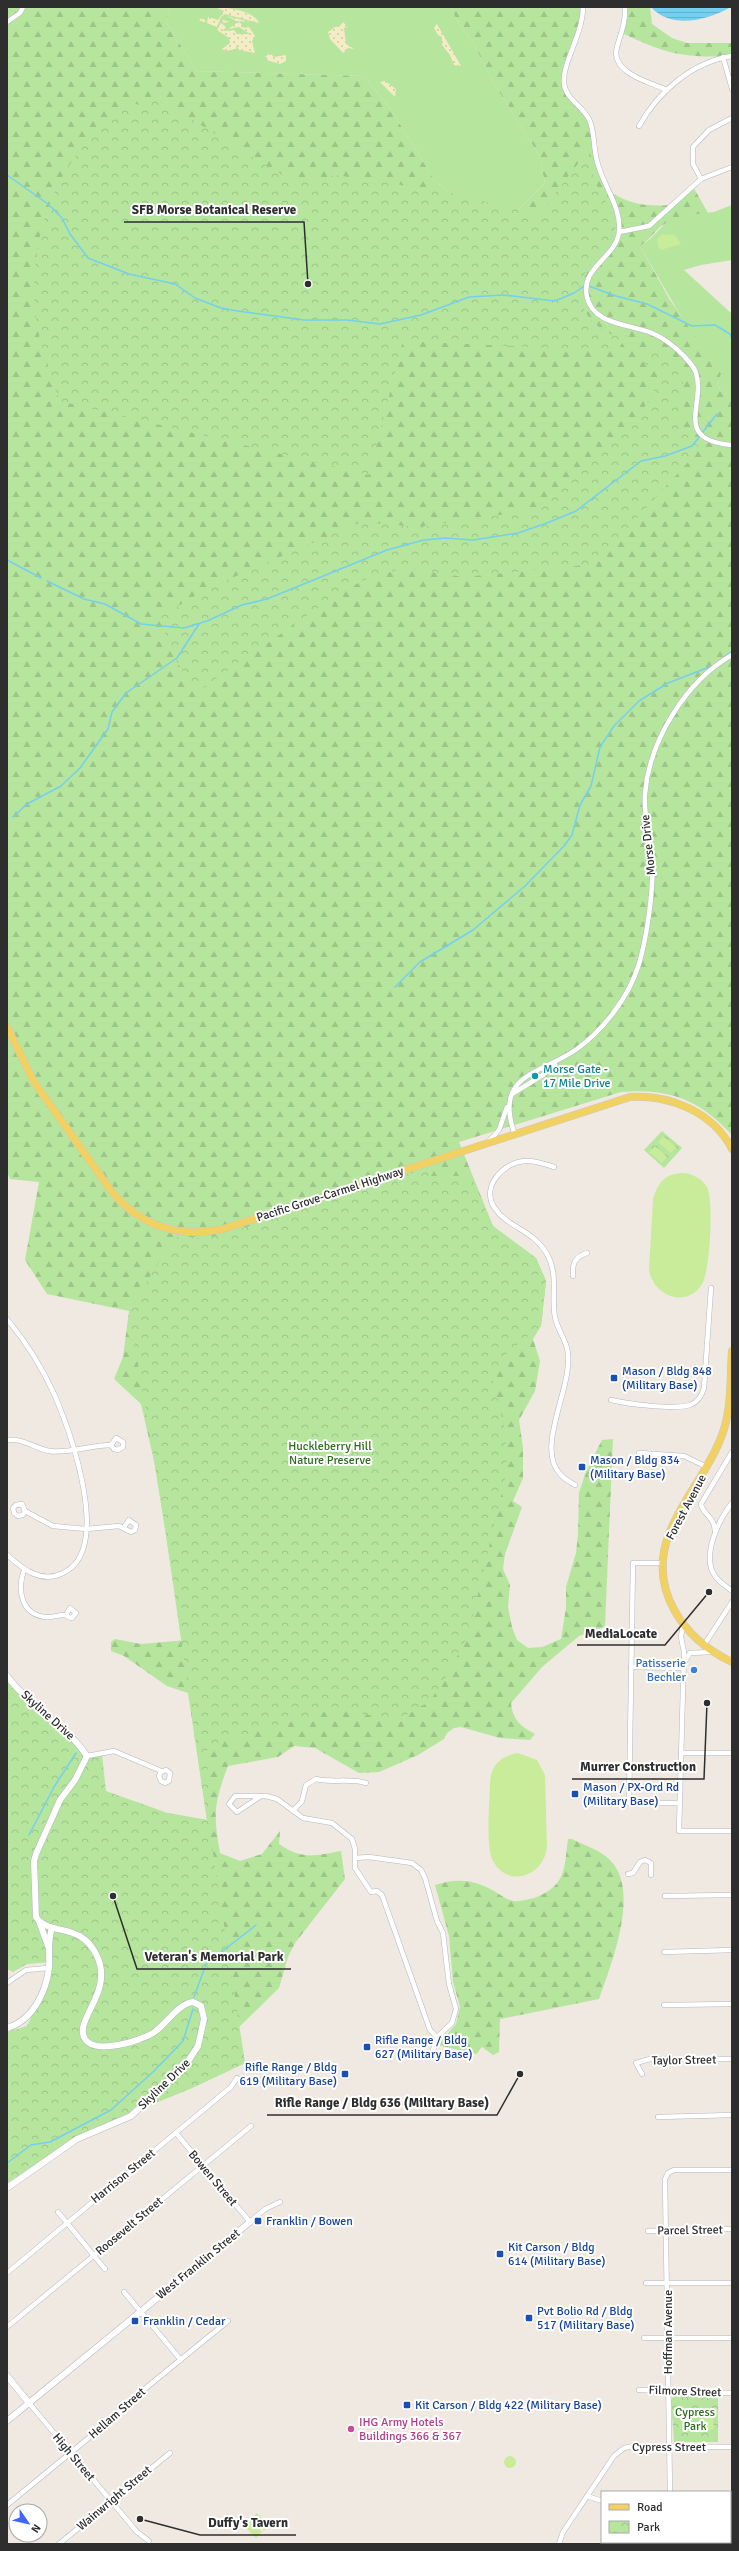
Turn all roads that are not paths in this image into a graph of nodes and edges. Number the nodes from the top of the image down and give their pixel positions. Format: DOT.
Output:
graph roads {
  1 [pos="23,7"];
  2 [pos="583,7"];
  3 [pos="625,7"];
  4 [pos="7,22"];
  5 [pos="732,56"];
  6 [pos="723,57"];
  7 [pos="732,89"];
  8 [pos="667,90"];
  9 [pos="732,118"];
  10 [pos="639,126"];
  11 [pos="732,168"];
  12 [pos="701,179"];
  13 [pos="619,232"];
  14 [pos="732,445"];
  15 [pos="732,655"];
  16 [pos="7,1027"];
  17 [pos="508,1105"];
  18 [pos="514,1132"];
  19 [pos="489,1141"];
  20 [pos="731,1147"];
  21 [pos="554,1167"];
  22 [pos="587,1253"];
  23 [pos="573,1276"];
  24 [pos="711,1288"];
  25 [pos="7,1319"];
  26 [pos="9,1325"];
  27 [pos="732,1350"];
  28 [pos="611,1400"];
  29 [pos="7,1440"];
  30 [pos="111,1445"];
  31 [pos="74,1448"];
  32 [pos="639,1452"];
  33 [pos="732,1452"];
  34 [pos="707,1467"];
  35 [pos="575,1485"];
  36 [pos="732,1503"];
  37 [pos="25,1511"];
  38 [pos="710,1515"];
  39 [pos="722,1517"];
  40 [pos="124,1527"];
  41 [pos="86,1529"];
  42 [pos="715,1532"];
  43 [pos="7,1555"];
  44 [pos="663,1563"];
  45 [pos="24,1570"];
  46 [pos="732,1591"];
  47 [pos="732,1602"];
  48 [pos="66,1615"];
  49 [pos="683,1624"];
  50 [pos="704,1645"];
  51 [pos="711,1652"];
  52 [pos="732,1662"];
  53 [pos="631,1667"];
  54 [pos="682,1668"];
  55 [pos="7,1676"];
  56 [pos="681,1753"];
  57 [pos="732,1753"];
  58 [pos="87,1756"];
  59 [pos="161,1772"];
  60 [pos="366,1782"];
  61 [pos="261,1796"];
  62 [pos="679,1803"];
  63 [pos="293,1811"];
  64 [pos="732,1831"];
  65 [pos="355,1858"];
  66 [pos="628,1874"];
  67 [pos="651,1875"];
  68 [pos="732,1895"];
  69 [pos="665,1896"];
  70 [pos="39,1921"];
  71 [pos="52,1928"];
  72 [pos="62,1929"];
  73 [pos="48,1943"];
  74 [pos="732,1950"];
  75 [pos="664,1952"];
  76 [pos="48,1968"];
  77 [pos="7,1983"];
  78 [pos="732,2004"];
  79 [pos="664,2005"];
  80 [pos="7,2028"];
  81 [pos="438,2037"];
  82 [pos="433,2050"];
  83 [pos="732,2059"];
  84 [pos="642,2074"];
  85 [pos="236,2078"];
  86 [pos="732,2115"];
  87 [pos="658,2117"];
  88 [pos="251,2126"];
  89 [pos="176,2133"];
  90 [pos="203,2166"];
  91 [pos="732,2170"];
  92 [pos="7,2188"];
  93 [pos="280,2202"];
  94 [pos="58,2212"];
  95 [pos="250,2222"];
  96 [pos="67,2223"];
  97 [pos="732,2229"];
  98 [pos="648,2231"];
  99 [pos="667,2231"];
  100 [pos="94,2256"];
  101 [pos="105,2269"];
  102 [pos="7,2273"];
  103 [pos="646,2283"];
  104 [pos="668,2283"];
  105 [pos="732,2283"];
  106 [pos="124,2292"];
  107 [pos="141,2311"];
  108 [pos="228,2321"];
  109 [pos="7,2327"];
  110 [pos="644,2338"];
  111 [pos="668,2338"];
  112 [pos="732,2338"];
  113 [pos="181,2360"];
  114 [pos="7,2376"];
  115 [pos="638,2390"];
  116 [pos="668,2392"];
  117 [pos="732,2393"];
  118 [pos="29,2403"];
  119 [pos="7,2421"];
  120 [pos="670,2446"];
  121 [pos="732,2447"];
  122 [pos="71,2453"];
  123 [pos="170,2453"];
  124 [pos="670,2491"];
  125 [pos="587,2496"];
  126 [pos="111,2501"];
  127 [pos="601,2501"];
  128 [pos="7,2505"];
  129 [pos="149,2541"];
  130 [pos="59,2544"];
  131 [pos="559,2544"];
  1 -- 4 [label="street"];
  2 -- 13 [label="street"];
  3 -- 8 [label="street"];
  5 -- 6 [label="street"];
  6 -- 7 [label="street"];
  6 -- 8 [label="street"];
  8 -- 10 [label="street"];
  9 -- 12 [label="street"];
  11 -- 12 [label="street"];
  12 -- 13 [label="street"];
  13 -- 14 [label="street"];
  15 -- 17 [label="street, Morse Drive"];
  16 -- 19 [label="main road, Pacific Grove-Carmel Highway"];
  17 -- 18 [label="street"];
  17 -- 19 [label="street, Morse Drive"];
  18 -- 19 [label="main road, Pacific Grove-Carmel Highway"];
  18 -- 20 [label="main road, Pacific Grove-Carmel Highway"];
  21 -- 35 [label="street"];
  22 -- 23 [label="street"];
  24 -- 28 [label="street"];
  25 -- 26 [label="street"];
  26 -- 31 [label="street"];
  27 -- 34 [label="main road, Forest Avenue"];
  29 -- 31 [label="street"];
  30 -- 31 [label="street"];
  31 -- 41 [label="street"];
  32 -- 34 [label="street"];
  33 -- 38 [label="street"];
  34 -- 44 [label="main road, Forest Avenue"];
  36 -- 39 [label="street"];
  37 -- 41 [label="street"];
  38 -- 39 [label="street"];
  38 -- 42 [label="street"];
  39 -- 42 [label="street"];
  40 -- 41 [label="street"];
  41 -- 45 [label="street"];
  42 -- 46 [label="street"];
  43 -- 45 [label="street"];
  44 -- 49 [label="main road, Forest Avenue"];
  44 -- 53 [label="street"];
  45 -- 48 [label="street"];
  47 -- 50 [label="street"];
  49 -- 50 [label="main road, Forest Avenue"];
  49 -- 54 [label="street"];
  50 -- 51 [label="main road, Forest Avenue"];
  51 -- 52 [label="main road, Forest Avenue"];
  51 -- 54 [label="street"];
  53 -- 54 [label="street"];
  53 -- 62 [label="street"];
  54 -- 56 [label="street"];
  55 -- 58 [label="street, Skyline Drive"];
  56 -- 57 [label="street"];
  56 -- 62 [label="street"];
  58 -- 59 [label="street"];
  58 -- 70 [label="street"];
  60 -- 63 [label="street"];
  61 -- 61 [label="street"];
  61 -- 63 [label="street"];
  62 -- 64 [label="street"];
  63 -- 65 [label="street"];
  65 -- 81 [label="street"];
  65 -- 81 [label="street"];
  66 -- 67 [label="street"];
  68 -- 69 [label="street"];
  70 -- 71 [label="street, Skyline Drive"];
  70 -- 73 [label="street"];
  71 -- 72 [label="street, Skyline Drive"];
  71 -- 73 [label="street"];
  72 -- 73 [label="street"];
  72 -- 92 [label="street, Skyline Drive"];
  73 -- 76 [label="street"];
  74 -- 75 [label="street"];
  76 -- 77 [label="street"];
  76 -- 80 [label="street"];
  78 -- 79 [label="street"];
  81 -- 82 [label="street"];
  83 -- 84 [label="street, Taylor Street"];
  85 -- 89 [label="street, Harrison Street"];
  86 -- 87 [label="street"];
  88 -- 90 [label="street, Roosevelt Street"];
  89 -- 90 [label="street, Bowen Street"];
  89 -- 96 [label="street, Harrison Street"];
  90 -- 95 [label="street, Bowen Street"];
  90 -- 100 [label="street, Roosevelt Street"];
  91 -- 99 [label="street, Hoffman Avenue"];
  93 -- 95 [label="street, West Franklin Street"];
  94 -- 96 [label="street"];
  95 -- 107 [label="street, West Franklin Street"];
  96 -- 100 [label="street"];
  96 -- 102 [label="street, Harrison Street"];
  97 -- 99 [label="street, Parcel Street"];
  98 -- 99 [label="street, Parcel Street"];
  99 -- 104 [label="street, Hoffman Avenue"];
  100 -- 101 [label="street"];
  100 -- 109 [label="street, Roosevelt Street"];
  103 -- 104 [label="street"];
  104 -- 105 [label="street"];
  104 -- 111 [label="street, Hoffman Avenue"];
  106 -- 107 [label="street"];
  107 -- 113 [label="street"];
  107 -- 118 [label="street, West Franklin Street"];
  108 -- 113 [label="street, Hellam Street"];
  110 -- 111 [label="street"];
  111 -- 112 [label="street"];
  111 -- 116 [label="street, Hoffman Avenue"];
  113 -- 122 [label="street, Hellam Street"];
  114 -- 118 [label="street, High Street"];
  115 -- 116 [label="street, Filmore Street"];
  116 -- 117 [label="street, Filmore Street"];
  116 -- 120 [label="street, Hoffman Avenue"];
  118 -- 119 [label="street, West Franklin Street"];
  118 -- 122 [label="street, High Street"];
  120 -- 121 [label="street, Cypress Street"];
  120 -- 124 [label="street, Hoffman Avenue"];
  120 -- 125 [label="street, Cypress Street"];
  122 -- 126 [label="street, High Street"];
  122 -- 128 [label="street, Hellam Street"];
  123 -- 126 [label="street, Wainwright Street"];
  125 -- 127 [label="street"];
  125 -- 131 [label="street, Cypress Street"];
  126 -- 129 [label="street, High Street"];
  126 -- 130 [label="street, Wainwright Street"];
}
